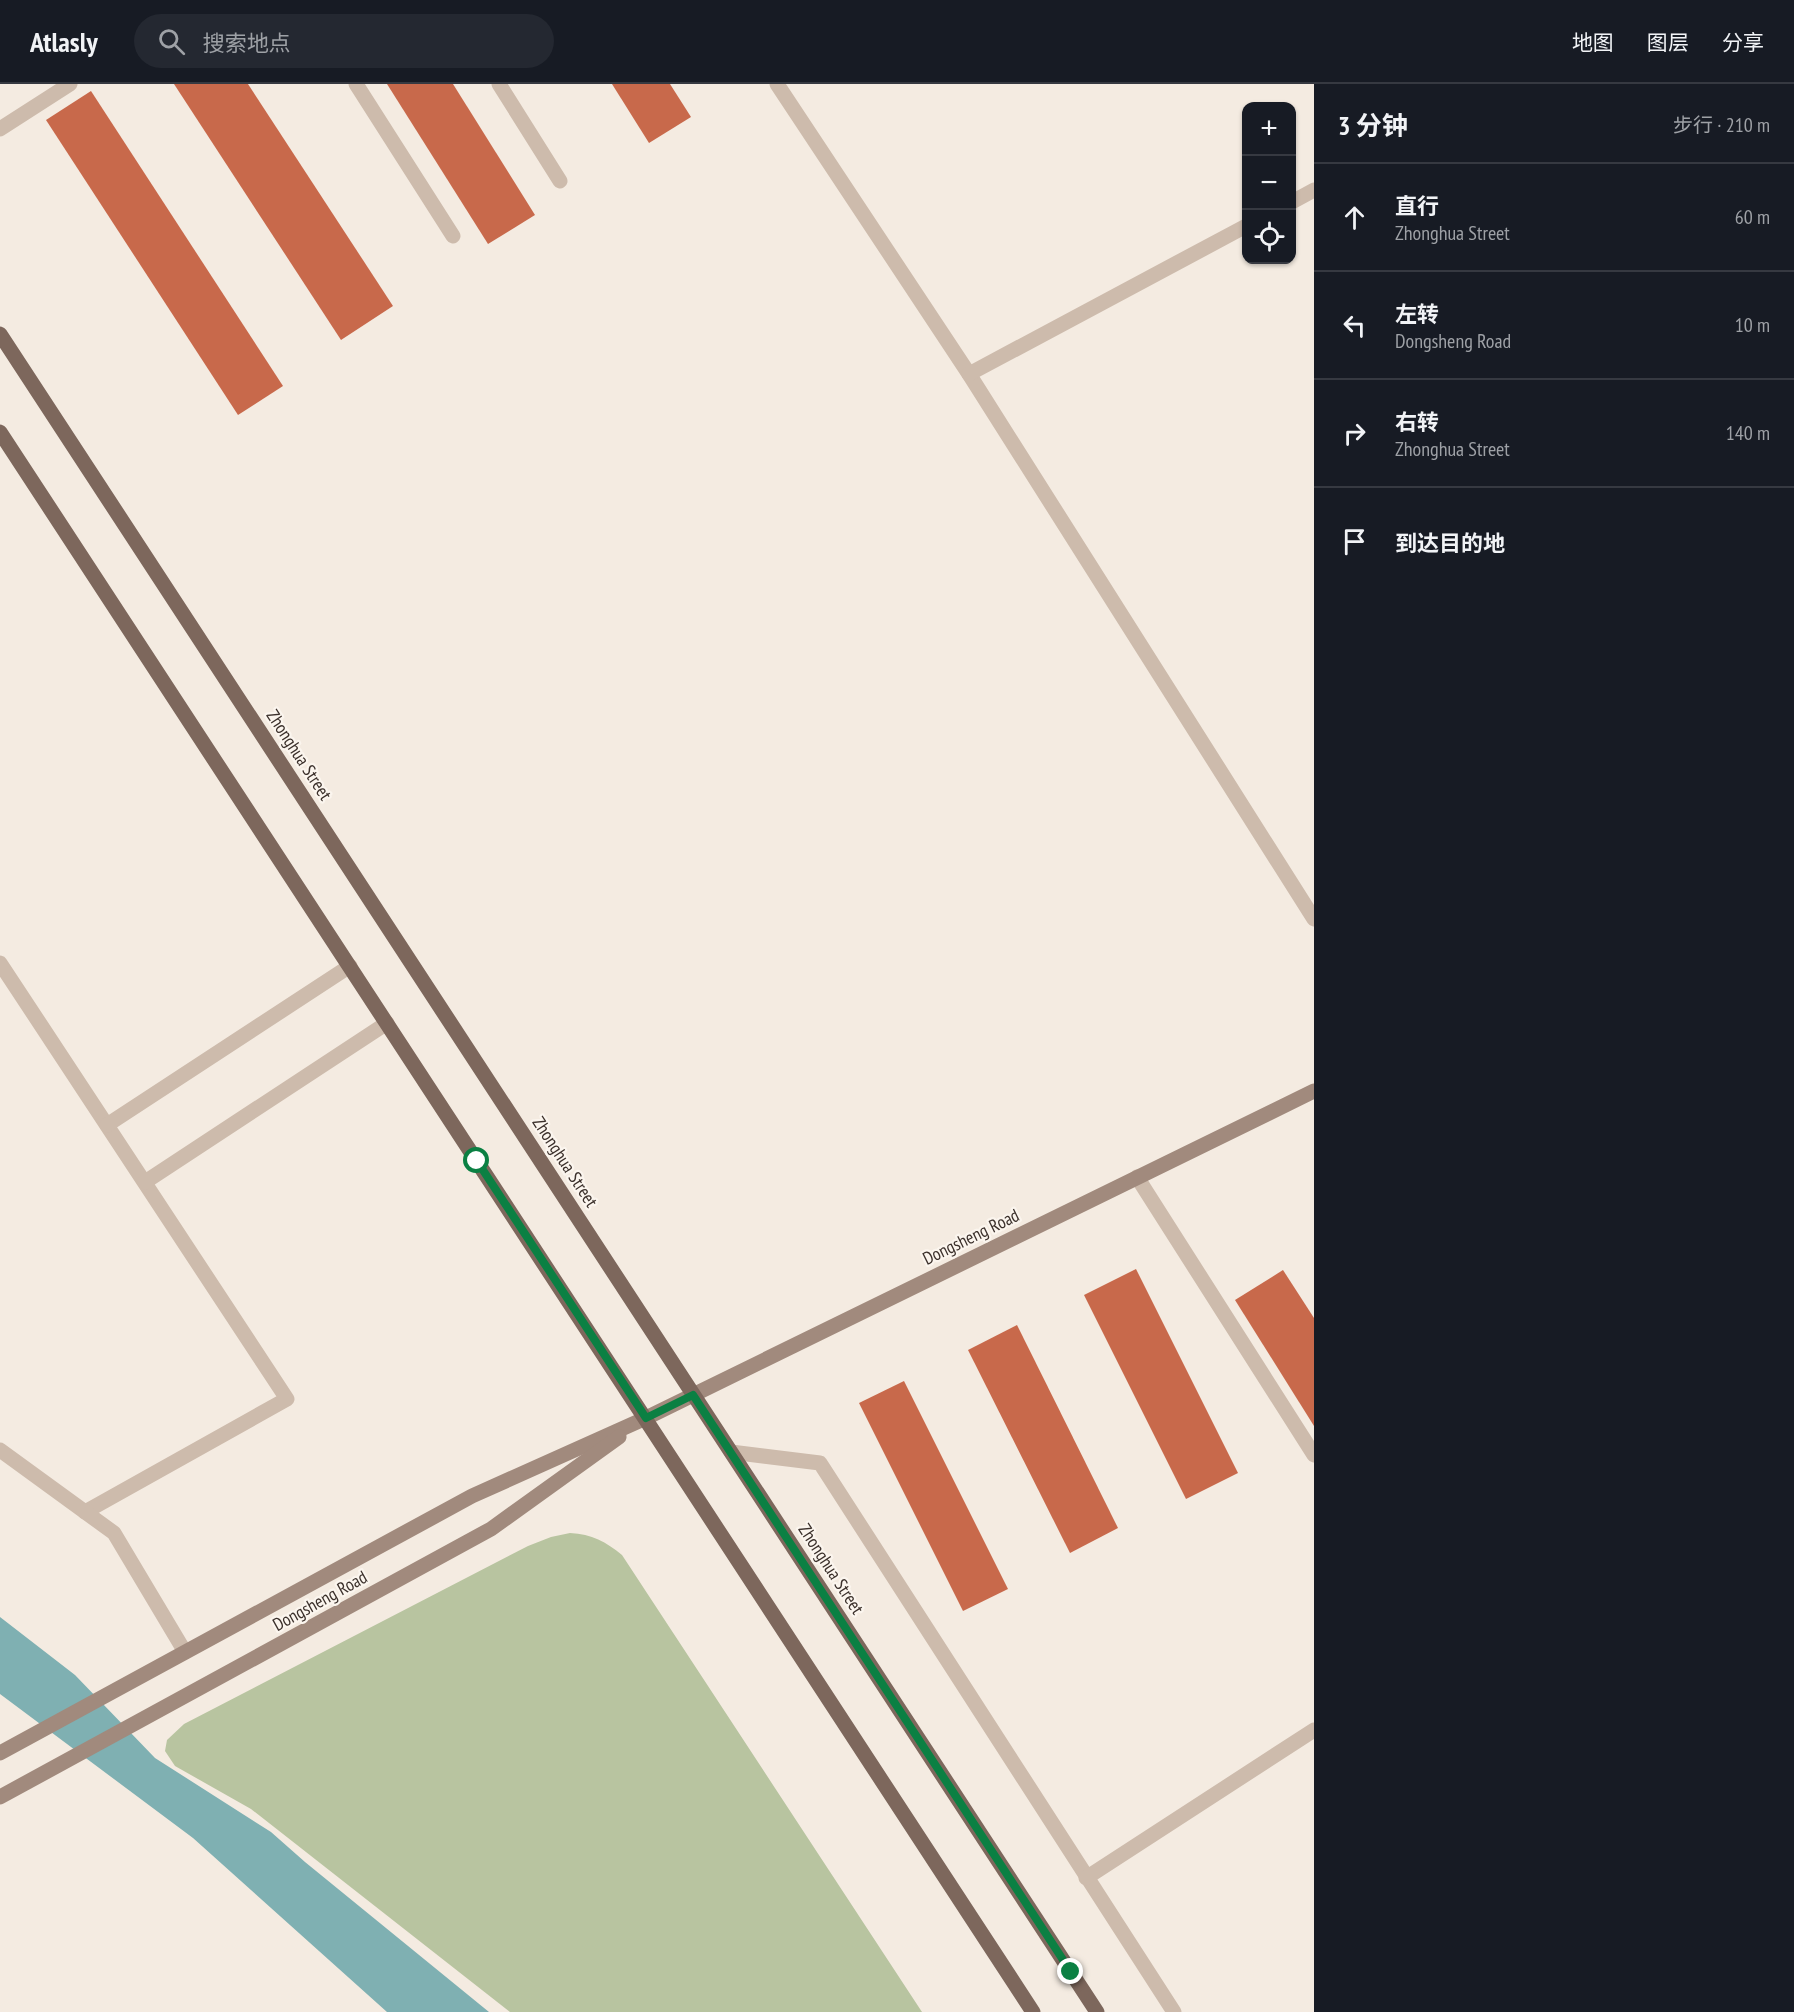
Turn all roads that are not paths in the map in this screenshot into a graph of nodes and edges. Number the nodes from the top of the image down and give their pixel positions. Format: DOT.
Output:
graph roads {
  1 [pos="70,84"];
  2 [pos="356,84"];
  3 [pos="499,84"];
  4 [pos="777,84"];
  5 [pos="0,129"];
  6 [pos="560,181"];
  7 [pos="1314,190"];
  8 [pos="1296,200"];
  9 [pos="1242,228"];
  10 [pos="453,236"];
  11 [pos="0,334"];
  12 [pos="969,374"];
  13 [pos="0,432"];
  14 [pos="1314,919"];
  15 [pos="0,963"];
  16 [pos="350,966"];
  17 [pos="387,1023"];
  18 [pos="1314,1091"];
  19 [pos="107,1125"];
  20 [pos="1137,1177"];
  21 [pos="145,1182"];
  22 [pos="693,1395"];
  23 [pos="646,1418"];
  24 [pos="0,1450"];
  25 [pos="731,1452"];
  26 [pos="1314,1455"];
  27 [pos="85,1512"];
  28 [pos="185,1652"];
  29 [pos="1314,1730"];
  30 [pos="0,1753"];
  31 [pos="0,1797"];
  32 [pos="1086,1878"];
  33 [pos="1034,2012"];
  34 [pos="1097,2012"];
  35 [pos="1174,2012"];
  1 -- 5 [label="street"];
  2 -- 10 [label="street"];
  3 -- 6 [label="street"];
  4 -- 12 [label="street"];
  7 -- 8 [label="street"];
  9 -- 12 [label="street"];
  11 -- 22 [label="main road, Zhonghua Street"];
  12 -- 14 [label="street"];
  13 -- 16 [label="main road"];
  15 -- 19 [label="street"];
  16 -- 17 [label="main road"];
  16 -- 19 [label="street"];
  17 -- 21 [label="street"];
  17 -- 23 [label="main road"];
  18 -- 20 [label="main road, Dongsheng Road"];
  19 -- 21 [label="street"];
  20 -- 22 [label="main road, Dongsheng Road"];
  20 -- 26 [label="street"];
  21 -- 27 [label="street"];
  22 -- 23 [label="main road, Dongsheng Road"];
  22 -- 25 [label="main road, Zhonghua Street"];
  23 -- 28 [label="main road, Dongsheng Road"];
  23 -- 31 [label="main road, Dongsheng Road"];
  23 -- 33 [label="main road"];
  24 -- 27 [label="street"];
  25 -- 32 [label="street"];
  25 -- 34 [label="main road, Zhonghua Street"];
  27 -- 28 [label="street"];
  28 -- 30 [label="main road, Dongsheng Road"];
  29 -- 32 [label="street"];
  32 -- 35 [label="street"];
}
